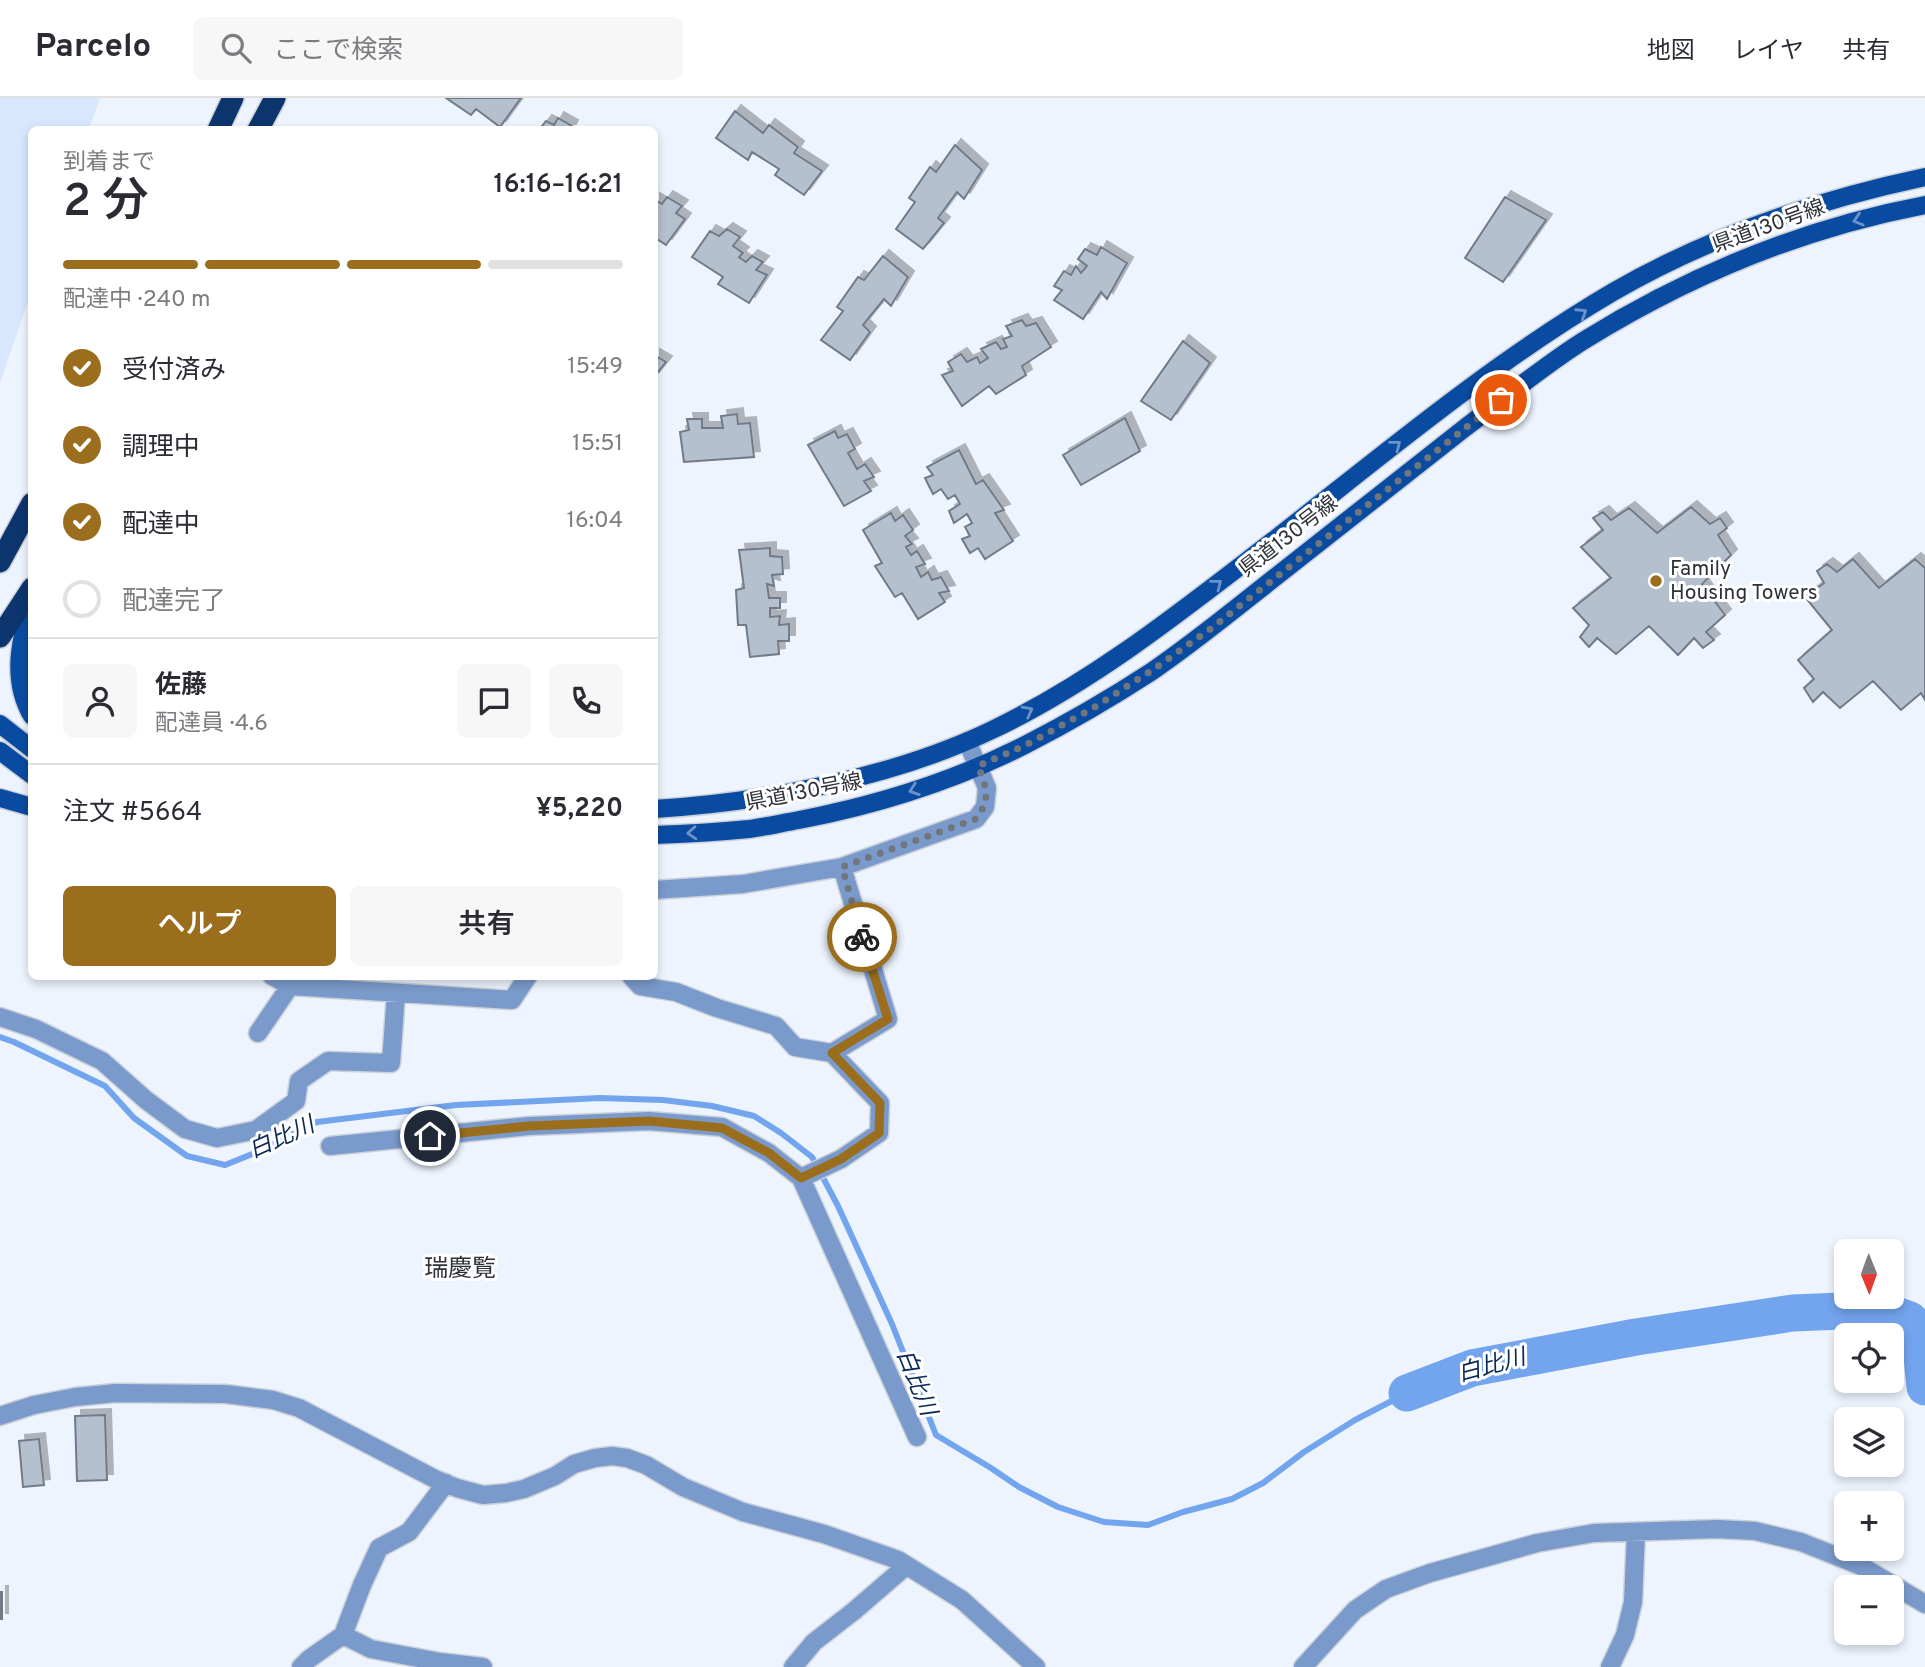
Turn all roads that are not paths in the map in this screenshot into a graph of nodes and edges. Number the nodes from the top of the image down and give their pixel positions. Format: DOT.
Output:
graph roads {
  1 [pos="233,98"];
  2 [pos="275,98"];
  3 [pos="220,126"];
  4 [pos="260,126"];
  5 [pos="1925,177"];
  6 [pos="1925,205"];
  7 [pos="28,510"];
  8 [pos="0,562"];
  9 [pos="28,594"];
  10 [pos="28,613"];
  11 [pos="0,636"];
  12 [pos="28,707"];
  13 [pos="0,723"];
  14 [pos="967,741"];
  15 [pos="28,746"];
  16 [pos="0,751"];
  17 [pos="978,766"];
  18 [pos="28,772"];
  19 [pos="0,798"];
  20 [pos="28,806"];
  21 [pos="658,809"];
  22 [pos="658,835"];
  23 [pos="842,867"];
  24 [pos="658,890"];
  25 [pos="525,980"];
  26 [pos="635,980"];
  27 [pos="292,981"];
  28 [pos="396,993"];
  29 [pos="0,1017"];
  30 [pos="258,1032"];
  31 [pos="832,1053"];
  32 [pos="330,1146"];
  33 [pos="804,1177"];
  34 [pos="0,1416"];
  35 [pos="917,1437"];
  36 [pos="446,1483"];
  37 [pos="1636,1532"];
  38 [pos="906,1566"];
  39 [pos="1925,1604"];
  40 [pos="344,1635"];
  41 [pos="301,1667"];
  42 [pos="483,1667"];
  43 [pos="793,1667"];
  44 [pos="1036,1667"];
  45 [pos="1303,1667"];
  46 [pos="1610,1667"];
  1 -- 3 [label="highway"];
  2 -- 4 [label="highway"];
  14 -- 5 [label="main road, 県道130号線, one-way"];
  6 -- 17 [label="main road, 県道130号線, one-way"];
  7 -- 8 [label="highway"];
  9 -- 11 [label="highway"];
  10 -- 12 [label="main road"];
  13 -- 15 [label="main road"];
  14 -- 17 [label="street"];
  14 -- 21 [label="main road, 県道130号線"];
  16 -- 18 [label="main road"];
  17 -- 22 [label="main road, 県道130号線, one-way"];
  17 -- 23 [label="street"];
  19 -- 20 [label="main road"];
  23 -- 24 [label="street"];
  23 -- 31 [label="street"];
  25 -- 28 [label="street"];
  26 -- 31 [label="street"];
  27 -- 28 [label="street"];
  27 -- 30 [label="street"];
  28 -- 29 [label="street"];
  31 -- 33 [label="street"];
  32 -- 33 [label="street"];
  33 -- 35 [label="street"];
  34 -- 36 [label="street"];
  36 -- 38 [label="street"];
  36 -- 40 [label="street"];
  37 -- 39 [label="street"];
  37 -- 45 [label="street"];
  37 -- 46 [label="street"];
  38 -- 43 [label="street"];
  38 -- 44 [label="street"];
  40 -- 41 [label="street"];
  40 -- 42 [label="street"];
}
